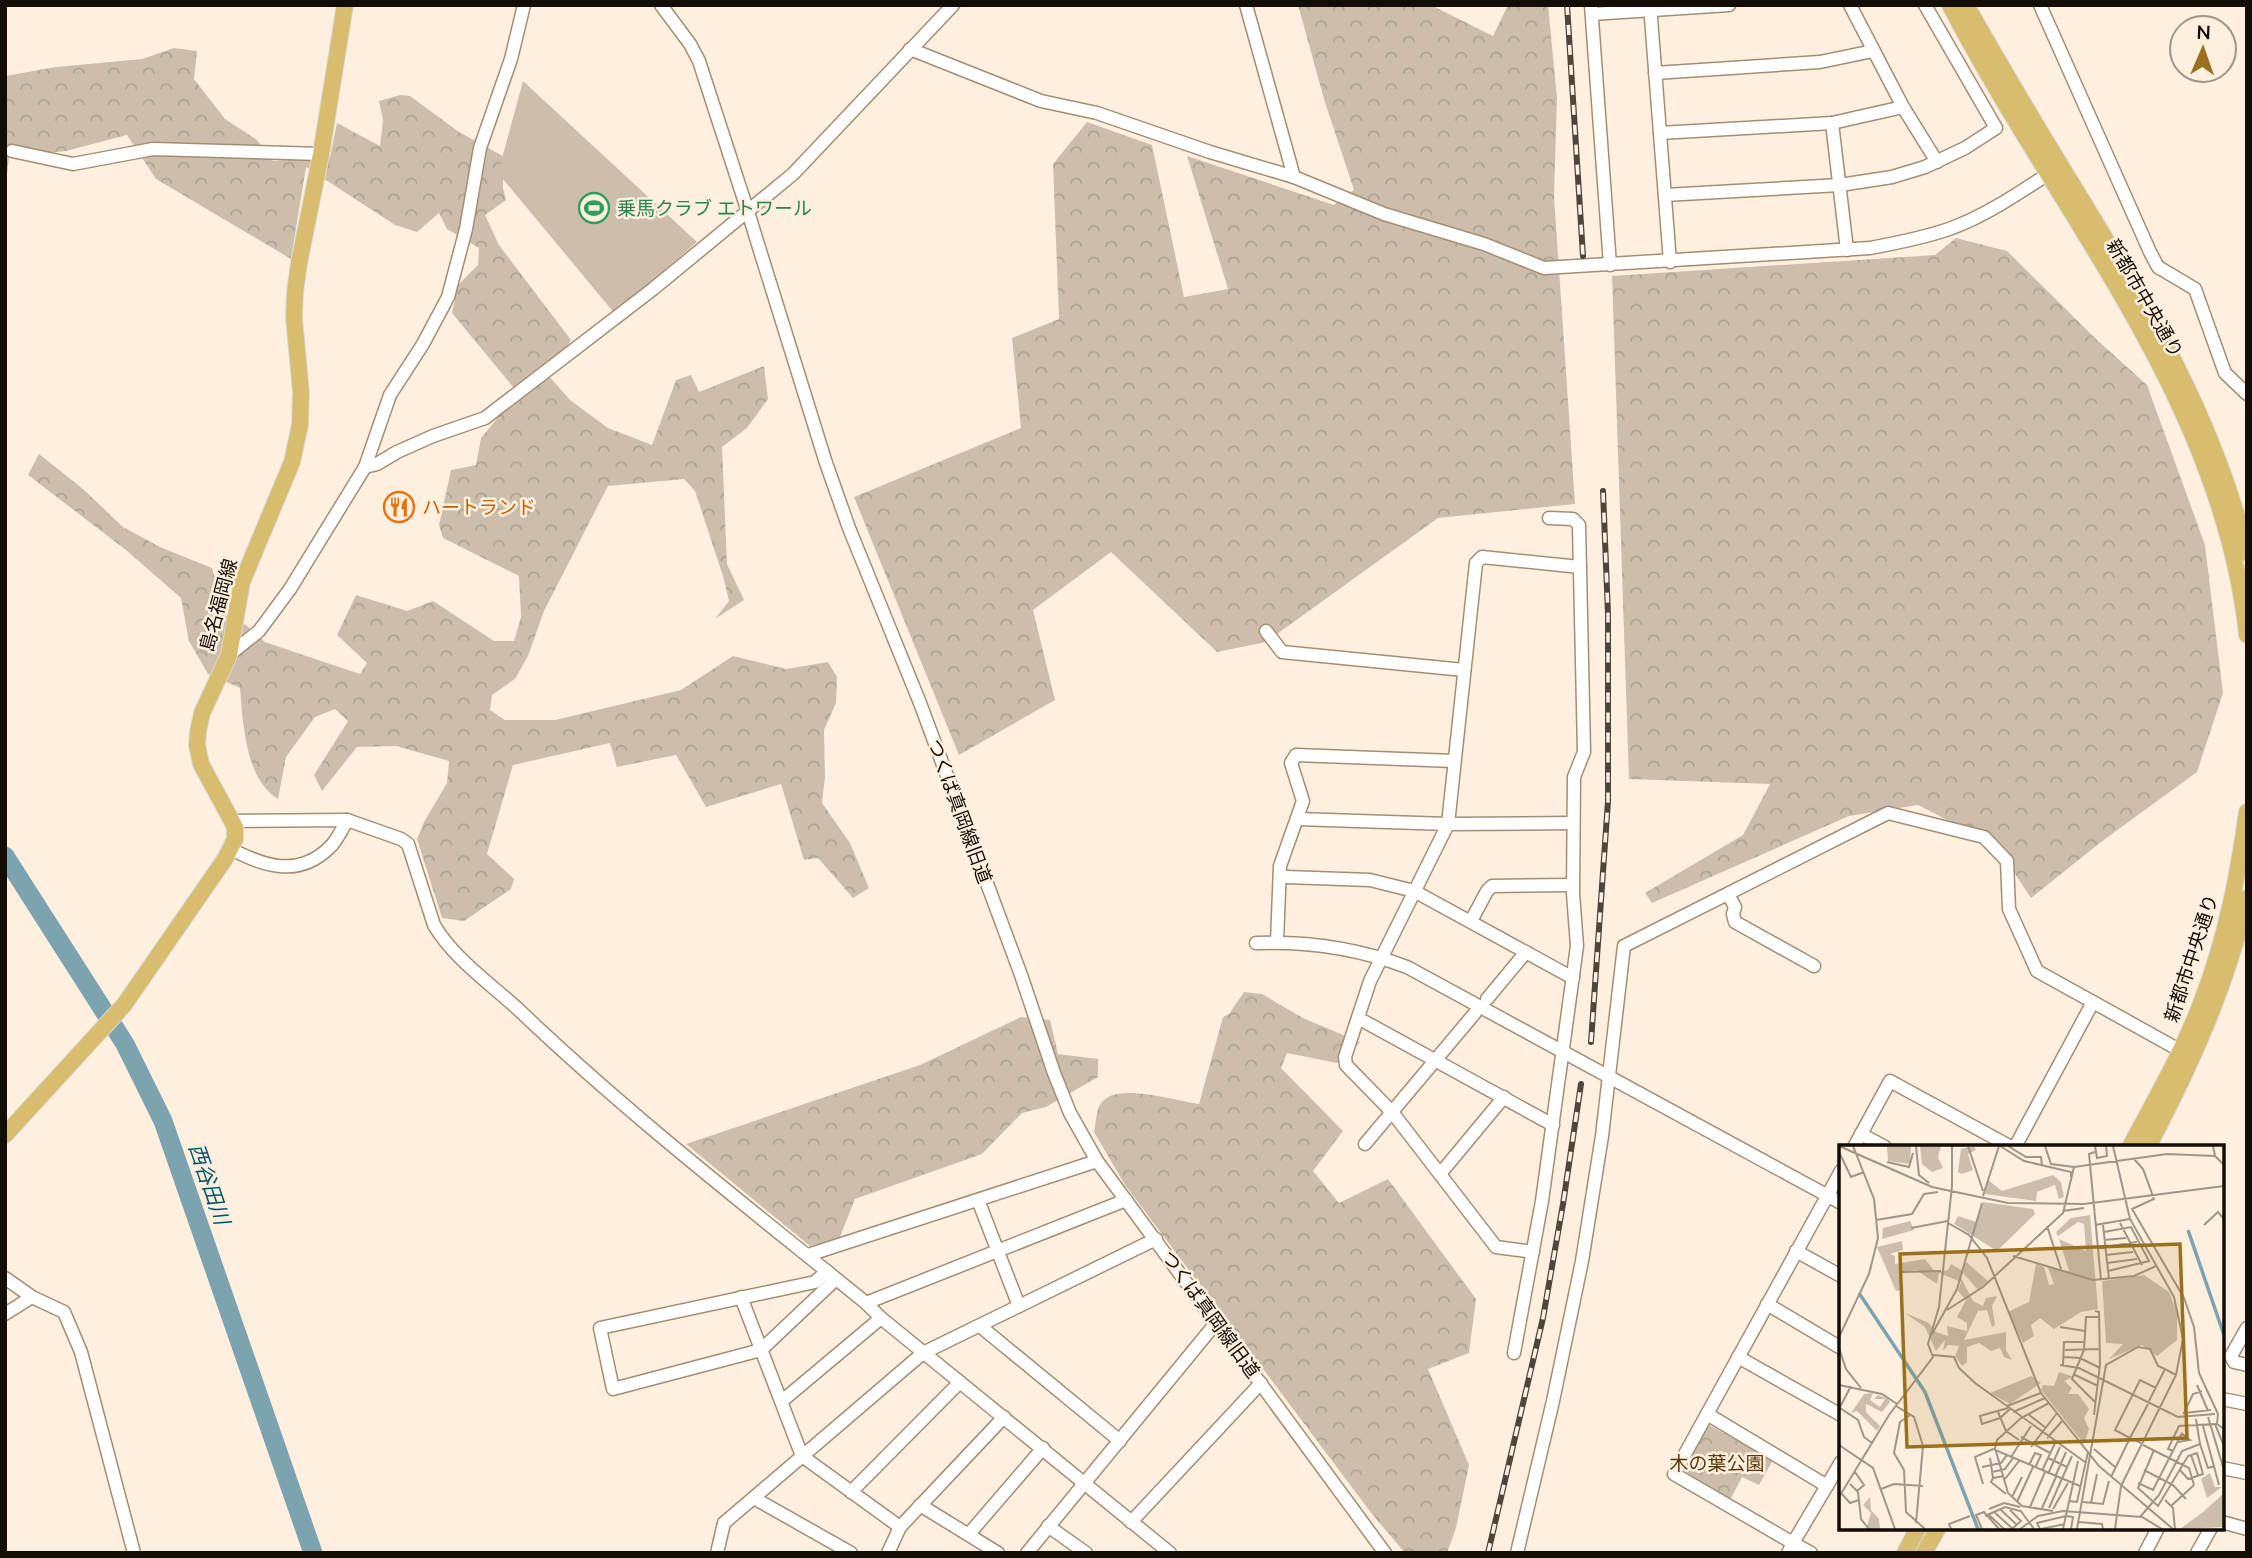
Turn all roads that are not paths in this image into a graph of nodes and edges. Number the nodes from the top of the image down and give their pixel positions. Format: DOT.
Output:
graph roads {
  1 [pos="345,5"];
  2 [pos="524,5"];
  3 [pos="662,5"];
  4 [pos="953,5"];
  5 [pos="1246,5"];
  6 [pos="1729,5"];
  7 [pos="1850,5"];
  8 [pos="1925,5"];
  9 [pos="1950,5"];
  10 [pos="1966,5"];
  11 [pos="2040,5"];
  12 [pos="1650,8"];
  13 [pos="1591,10"];
  14 [pos="910,49"];
  15 [pos="1872,51"];
  16 [pos="1655,73"];
  17 [pos="1903,107"];
  18 [pos="1832,123"];
  19 [pos="1660,134"];
  20 [pos="12,151"];
  21 [pos="321,154"];
  22 [pos="1937,162"];
  23 [pos="2054,170"];
  24 [pos="1294,177"];
  25 [pos="1840,185"];
  26 [pos="1665,195"];
  27 [pos="748,212"];
  28 [pos="1847,250"];
  29 [pos="1670,261"];
  30 [pos="1610,265"];
  31 [pos="2247,394"];
  32 [pos="365,467"];
  33 [pos="1549,518"];
  34 [pos="2247,553"];
  35 [pos="1580,567"];
  36 [pos="1266,631"];
  37 [pos="2247,635"];
  38 [pos="229,655"];
  39 [pos="1464,670"];
  40 [pos="1454,761"];
  41 [pos="2247,812"];
  42 [pos="1297,819"];
  43 [pos="347,820"];
  44 [pos="234,821"];
  45 [pos="1573,823"];
  46 [pos="1448,824"];
  47 [pos="231,849"];
  48 [pos="1286,877"];
  49 [pos="1573,885"];
  50 [pos="1414,891"];
  51 [pos="2241,892"];
  52 [pos="1728,894"];
  53 [pos="2235,919"];
  54 [pos="1471,921"];
  55 [pos="1277,942"];
  56 [pos="1256,943"];
  57 [pos="1526,952"];
  58 [pos="1381,957"];
  59 [pos="1814,965"];
  60 [pos="1573,978"];
  61 [pos="1487,999"];
  62 [pos="2094,1002"];
  63 [pos="1475,1013"];
  64 [pos="1358,1018"];
  65 [pos="1563,1051"];
  66 [pos="2181,1051"];
  67 [pos="1435,1060"];
  68 [pos="1610,1076"];
  69 [pos="1504,1097"];
  70 [pos="1392,1112"];
  71 [pos="1553,1125"];
  72 [pos="1861,1134"];
  73 [pos="5,1135"];
  74 [pos="1365,1144"];
  75 [pos="1855,1145"];
  76 [pos="1881,1145"];
  77 [pos="2009,1145"];
  78 [pos="2014,1145"];
  79 [pos="2131,1145"];
  80 [pos="2149,1145"];
  81 [pos="1097,1161"];
  82 [pos="1440,1174"];
  83 [pos="1839,1175"];
  84 [pos="1827,1196"];
  85 [pos="978,1200"];
  86 [pos="1126,1200"];
  87 [pos="1839,1202"];
  88 [pos="1156,1240"];
  89 [pos="998,1251"];
  90 [pos="1797,1251"];
  91 [pos="1533,1252"];
  92 [pos="808,1255"];
  93 [pos="832,1275"];
  94 [pos="1839,1275"];
  95 [pos="5,1278"];
  96 [pos="32,1297"];
  97 [pos="741,1297"];
  98 [pos="866,1303"];
  99 [pos="1767,1304"];
  100 [pos="1019,1306"];
  101 [pos="5,1314"];
  102 [pos="881,1318"];
  103 [pos="1216,1323"];
  104 [pos="980,1326"];
  105 [pos="2247,1328"];
  106 [pos="1839,1347"];
  107 [pos="761,1350"];
  108 [pos="923,1353"];
  109 [pos="1514,1353"];
  110 [pos="1738,1357"];
  111 [pos="2247,1365"];
  112 [pos="960,1382"];
  113 [pos="1262,1383"];
  114 [pos="2224,1399"];
  115 [pos="782,1401"];
  116 [pos="2247,1404"];
  117 [pos="1707,1414"];
  118 [pos="1839,1414"];
  119 [pos="1004,1417"];
  120 [pos="1119,1441"];
  121 [pos="1043,1448"];
  122 [pos="802,1457"];
  123 [pos="1839,1465"];
  124 [pos="2224,1468"];
  125 [pos="2247,1473"];
  126 [pos="1085,1481"];
  127 [pos="1827,1486"];
  128 [pos="851,1492"];
  129 [pos="754,1497"];
  130 [pos="920,1505"];
  131 [pos="1131,1522"];
  132 [pos="2224,1522"];
  133 [pos="1048,1526"];
  134 [pos="900,1527"];
  135 [pos="2247,1528"];
  136 [pos="1918,1530"];
  137 [pos="1937,1530"];
  138 [pos="2157,1530"];
  139 [pos="2210,1530"];
  140 [pos="969,1534"];
  141 [pos="1791,1548"];
  142 [pos="718,1550"];
  143 [pos="134,1553"];
  144 [pos="731,1553"];
  145 [pos="851,1553"];
  146 [pos="888,1553"];
  147 [pos="998,1553"];
  148 [pos="1027,1553"];
  149 [pos="1086,1553"];
  150 [pos="1170,1553"];
  151 [pos="1385,1553"];
  152 [pos="1517,1553"];
  153 [pos="1811,1553"];
  154 [pos="1905,1553"];
  155 [pos="1924,1553"];
  156 [pos="2145,1553"];
  157 [pos="2197,1553"];
  1 -- 21 [label="main road, 島名福岡線"];
  2 -- 32 [label="street"];
  3 -- 27 [label="street, つくば真岡線旧道"];
  4 -- 14 [label="street"];
  5 -- 24 [label="street"];
  6 -- 12 [label="street"];
  7 -- 15 [label="street"];
  8 -- 22 [label="street"];
  9 -- 23 [label="main road, 新都市中央通り"];
  10 -- 23 [label="main road, 新都市中央通り"];
  11 -- 31 [label="street"];
  12 -- 13 [label="street"];
  12 -- 16 [label="street"];
  13 -- 30 [label="street"];
  14 -- 24 [label="street"];
  14 -- 27 [label="street"];
  15 -- 16 [label="street"];
  15 -- 17 [label="street"];
  16 -- 19 [label="street"];
  17 -- 18 [label="street"];
  17 -- 22 [label="street"];
  18 -- 19 [label="street"];
  18 -- 25 [label="street"];
  19 -- 26 [label="street"];
  20 -- 21 [label="street"];
  21 -- 38 [label="main road, 島名福岡線"];
  22 -- 25 [label="street"];
  23 -- 28 [label="street"];
  23 -- 34 [label="main road, 新都市中央通り"];
  23 -- 37 [label="main road, 新都市中央通り"];
  24 -- 30 [label="street"];
  25 -- 26 [label="street"];
  25 -- 28 [label="street"];
  26 -- 29 [label="street"];
  27 -- 32 [label="street"];
  27 -- 81 [label="street, つくば真岡線旧道"];
  28 -- 29 [label="street"];
  29 -- 30 [label="street"];
  32 -- 38 [label="street"];
  33 -- 35 [label="street"];
  35 -- 39 [label="street"];
  35 -- 45 [label="street"];
  36 -- 39 [label="street"];
  38 -- 44 [label="main road, 島名福岡線"];
  39 -- 40 [label="street"];
  40 -- 42 [label="street"];
  40 -- 46 [label="street"];
  41 -- 51 [label="main road, 新都市中央通り"];
  42 -- 46 [label="street"];
  42 -- 55 [label="street"];
  43 -- 44 [label="street"];
  43 -- 47 [label="street"];
  43 -- 92 [label="street"];
  44 -- 47 [label="main road"];
  45 -- 46 [label="street"];
  45 -- 49 [label="street"];
  46 -- 50 [label="street"];
  47 -- 73 [label="main road"];
  48 -- 50 [label="street"];
  49 -- 54 [label="street"];
  49 -- 60 [label="street"];
  50 -- 54 [label="street"];
  50 -- 58 [label="street"];
  51 -- 53 [label="main road, 新都市中央通り"];
  52 -- 59 [label="street"];
  52 -- 62 [label="street"];
  52 -- 68 [label="street"];
  53 -- 66 [label="main road, 新都市中央通り"];
  53 -- 80 [label="main road, 新都市中央通り"];
  54 -- 57 [label="street"];
  55 -- 56 [label="street"];
  55 -- 58 [label="street"];
  57 -- 60 [label="street"];
  57 -- 61 [label="street"];
  58 -- 64 [label="street"];
  58 -- 65 [label="street"];
  60 -- 65 [label="street"];
  62 -- 66 [label="street"];
  62 -- 78 [label="street"];
  63 -- 67 [label="street"];
  64 -- 67 [label="street"];
  64 -- 70 [label="street"];
  65 -- 68 [label="street"];
  65 -- 71 [label="street"];
  66 -- 79 [label="main road, 新都市中央通り"];
  67 -- 69 [label="street"];
  67 -- 70 [label="street"];
  68 -- 84 [label="street"];
  68 -- 152 [label="street"];
  69 -- 71 [label="street"];
  69 -- 82 [label="street"];
  70 -- 74 [label="street"];
  70 -- 82 [label="street"];
  71 -- 91 [label="street"];
  72 -- 75 [label="street"];
  72 -- 76 [label="street"];
  72 -- 77 [label="street"];
  81 -- 85 [label="street"];
  81 -- 86 [label="street, つくば真岡線旧道"];
  82 -- 91 [label="street"];
  83 -- 84 [label="street"];
  84 -- 87 [label="street"];
  84 -- 90 [label="street"];
  85 -- 89 [label="street"];
  85 -- 92 [label="street"];
  86 -- 88 [label="street, つくば真岡線旧道"];
  86 -- 89 [label="street"];
  88 -- 100 [label="street"];
  88 -- 103 [label="street, つくば真岡線旧道"];
  89 -- 98 [label="street"];
  89 -- 100 [label="street"];
  90 -- 94 [label="street"];
  90 -- 99 [label="street"];
  91 -- 109 [label="street"];
  92 -- 93 [label="street"];
  93 -- 97 [label="street"];
  93 -- 98 [label="street"];
  93 -- 107 [label="street"];
  95 -- 96 [label="street"];
  96 -- 101 [label="street"];
  96 -- 143 [label="street"];
  97 -- 107 [label="street"];
  97 -- 107 [label="street"];
  98 -- 102 [label="street"];
  99 -- 106 [label="street"];
  99 -- 110 [label="street"];
  100 -- 104 [label="street"];
  102 -- 108 [label="street"];
  102 -- 115 [label="street"];
  103 -- 113 [label="street, つくば真岡線旧道"];
  103 -- 120 [label="street"];
  104 -- 108 [label="street"];
  104 -- 120 [label="street"];
  105 -- 111 [label="street"];
  107 -- 115 [label="street"];
  108 -- 112 [label="street"];
  108 -- 122 [label="street"];
  110 -- 117 [label="street"];
  110 -- 118 [label="street"];
  112 -- 119 [label="street"];
  112 -- 128 [label="street"];
  113 -- 131 [label="street"];
  113 -- 151 [label="street, つくば真岡線旧道"];
  114 -- 116 [label="street"];
  115 -- 122 [label="street"];
  117 -- 127 [label="street"];
  117 -- 141 [label="street"];
  119 -- 121 [label="street"];
  119 -- 130 [label="street"];
  120 -- 126 [label="street"];
  121 -- 126 [label="street"];
  121 -- 140 [label="street"];
  122 -- 128 [label="street"];
  122 -- 129 [label="street"];
  123 -- 127 [label="street"];
  124 -- 125 [label="street"];
  126 -- 131 [label="street"];
  126 -- 133 [label="street"];
  127 -- 141 [label="street"];
  128 -- 134 [label="street"];
  129 -- 142 [label="street"];
  129 -- 145 [label="street"];
  130 -- 134 [label="street"];
  130 -- 140 [label="street"];
  131 -- 150 [label="street"];
  132 -- 135 [label="street"];
  133 -- 148 [label="street"];
  133 -- 149 [label="street"];
  134 -- 146 [label="street"];
  136 -- 154 [label="main road"];
  137 -- 155 [label="main road"];
  138 -- 156 [label="street"];
  139 -- 157 [label="street"];
  140 -- 147 [label="street"];
  141 -- 153 [label="street"];
  142 -- 144 [label="street"];
}
